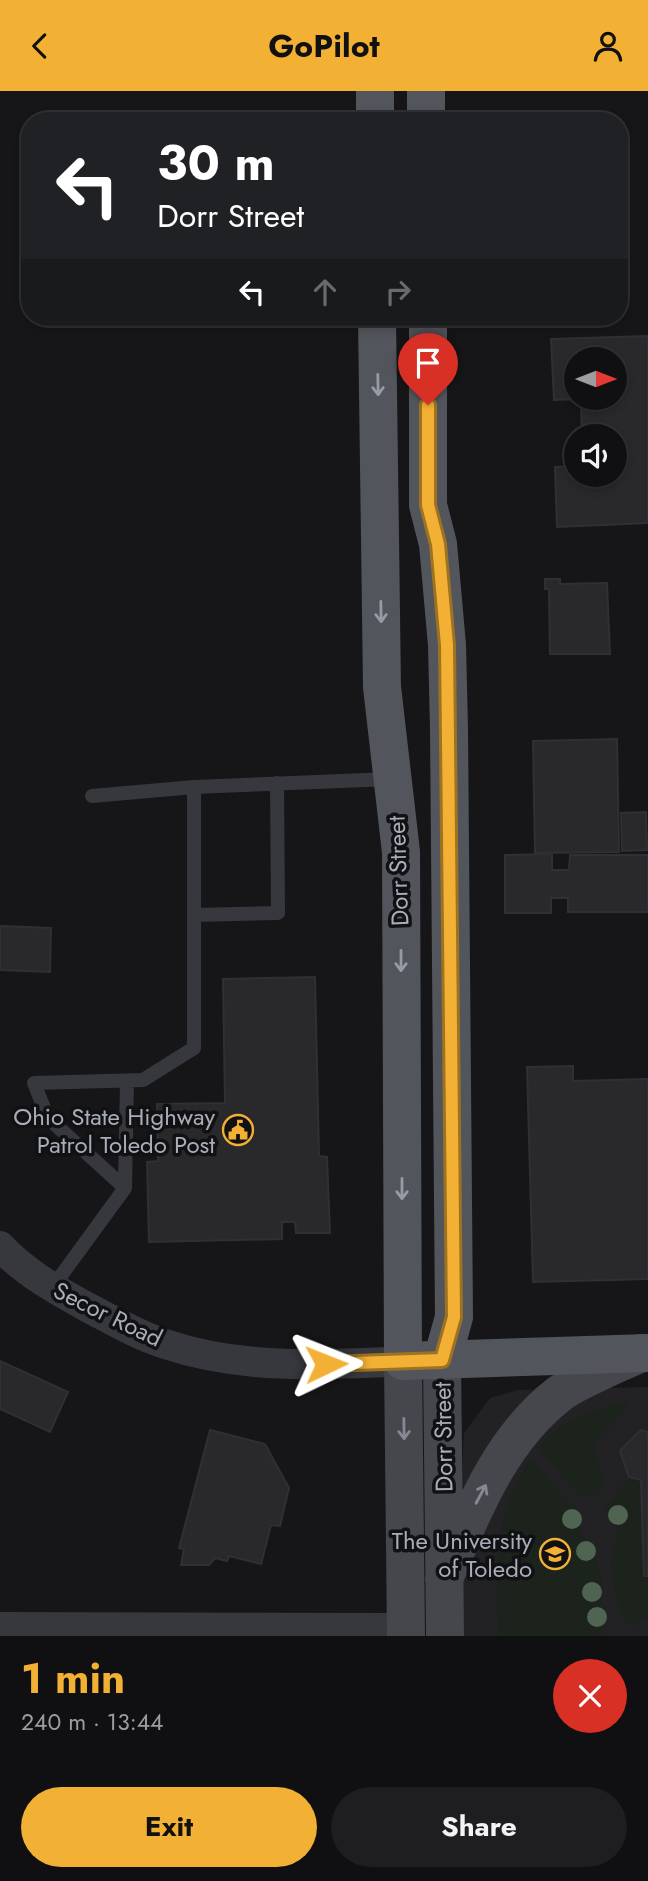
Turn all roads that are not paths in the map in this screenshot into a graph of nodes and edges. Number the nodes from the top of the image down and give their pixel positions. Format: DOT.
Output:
graph roads {
  1 [pos="374,91"];
  2 [pos="426,91"];
  3 [pos="375,112"];
  4 [pos="426,112"];
  5 [pos="377,326"];
  6 [pos="428,326"];
  7 [pos="393,779"];
  8 [pos="278,783"];
  9 [pos="194,787"];
  10 [pos="92,796"];
  11 [pos="194,915"];
  12 [pos="127,1081"];
  13 [pos="125,1188"];
  14 [pos="1,1248"];
  15 [pos="51,1288"];
  16 [pos="644,1353"];
  17 [pos="442,1360"];
  18 [pos="403,1361"];
  19 [pos="444,1579"];
  20 [pos="0,1627"];
  21 [pos="407,1632"];
  22 [pos="445,1636"];
  1 -- 3 [label="main road"];
  2 -- 4 [label="main road"];
  5 -- 7 [label="main road, Dorr Street, one-way"];
  6 -- 17 [label="main road, Dorr Street"];
  7 -- 8 [label="lane"];
  7 -- 18 [label="main road, Dorr Street, one-way"];
  8 -- 9 [label="lane"];
  8 -- 11 [label="lane"];
  9 -- 10 [label="lane"];
  9 -- 11 [label="lane"];
  11 -- 12 [label="lane"];
  12 -- 13 [label="lane"];
  12 -- 13 [label="lane"];
  13 -- 15 [label="lane"];
  14 -- 15 [label="street, Secor Road"];
  15 -- 18 [label="street, Secor Road"];
  16 -- 17 [label="main road, Secor Road"];
  19 -- 16 [label="main road, one-way"];
  17 -- 18 [label="main road, Secor Road"];
  17 -- 19 [label="main road, Dorr Street"];
  18 -- 21 [label="main road, Dorr Street, one-way"];
  19 -- 22 [label="main road, Dorr Street"];
  20 -- 21 [label="street"];
}
